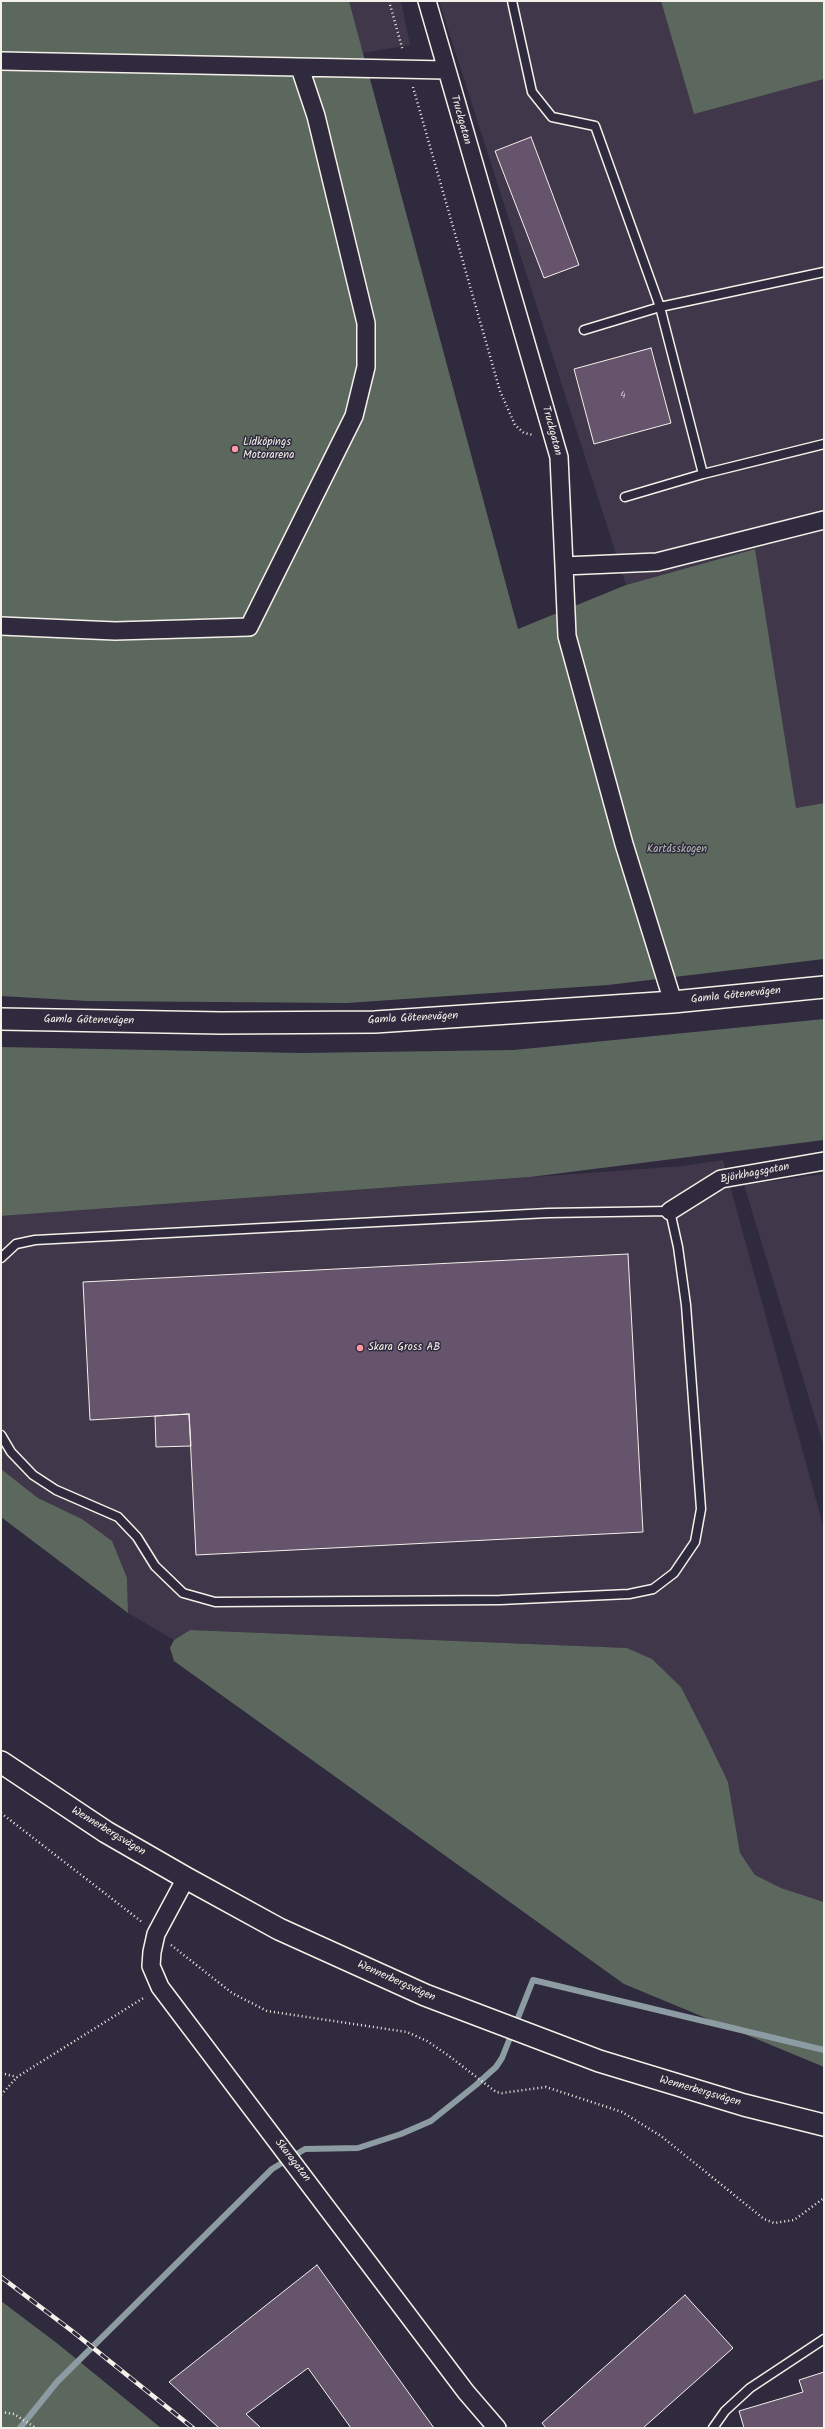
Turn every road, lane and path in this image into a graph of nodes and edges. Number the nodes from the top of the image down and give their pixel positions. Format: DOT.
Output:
graph roads {
  1 [pos="389,1"];
  2 [pos="427,1"];
  3 [pos="512,1"];
  4 [pos="1,61"];
  5 [pos="300,68"];
  6 [pos="407,69"];
  7 [pos="446,70"];
  8 [pos="824,272"];
  9 [pos="660,307"];
  10 [pos="584,330"];
  11 [pos="553,439"];
  12 [pos="824,444"];
  13 [pos="703,474"];
  14 [pos="625,498"];
  15 [pos="824,520"];
  16 [pos="564,566"];
  17 [pos="1,626"];
  18 [pos="824,987"];
  19 [pos="673,1002"];
  20 [pos="1,1019"];
  21 [pos="824,1161"];
  22 [pos="670,1211"];
  23 [pos="1,1258"];
  24 [pos="1,1434"];
  25 [pos="1,1762"];
  26 [pos="1,1813"];
  27 [pos="186,1878"];
  28 [pos="156,1934"];
  29 [pos="160,1988"];
  30 [pos="1,2073"];
  31 [pos="17,2077"];
  32 [pos="1,2095"];
  33 [pos="824,2125"];
  34 [pos="824,2198"];
  35 [pos="824,2339"];
  36 [pos="1,2412"];
  37 [pos="36,2428"];
  38 [pos="497,2428"];
  39 [pos="713,2428"];
  1 -- 6 [label="path"];
  2 -- 7 [label="street, Truckgatan"];
  3 -- 9 [label="lane"];
  4 -- 5 [label="street"];
  5 -- 6 [label="street"];
  5 -- 17 [label="street"];
  6 -- 7 [label="street"];
  6 -- 11 [label="path"];
  7 -- 11 [label="street, Truckgatan"];
  8 -- 9 [label="lane"];
  9 -- 10 [label="lane"];
  9 -- 13 [label="lane"];
  11 -- 16 [label="street, Truckgatan"];
  12 -- 13 [label="lane"];
  13 -- 14 [label="lane"];
  15 -- 16 [label="street"];
  16 -- 19 [label="street, Truckgatan"];
  18 -- 19 [label="street, Gamla Götenevägen"];
  19 -- 20 [label="street, Gamla Götenevägen"];
  21 -- 22 [label="street, Björkhagsgatan"];
  22 -- 23 [label="lane"];
  22 -- 24 [label="lane"];
  25 -- 27 [label="street, Wennerbergsvägen"];
  26 -- 28 [label="path"];
  27 -- 28 [label="street, Skaragatan"];
  27 -- 33 [label="street, Wennerbergsvägen"];
  28 -- 29 [label="street, Skaragatan"];
  28 -- 34 [label="path"];
  29 -- 31 [label="path"];
  29 -- 38 [label="street, Skaragatan"];
  30 -- 31 [label="path"];
  31 -- 32 [label="path"];
  35 -- 39 [label="lane"];
  36 -- 37 [label="path"];
}
